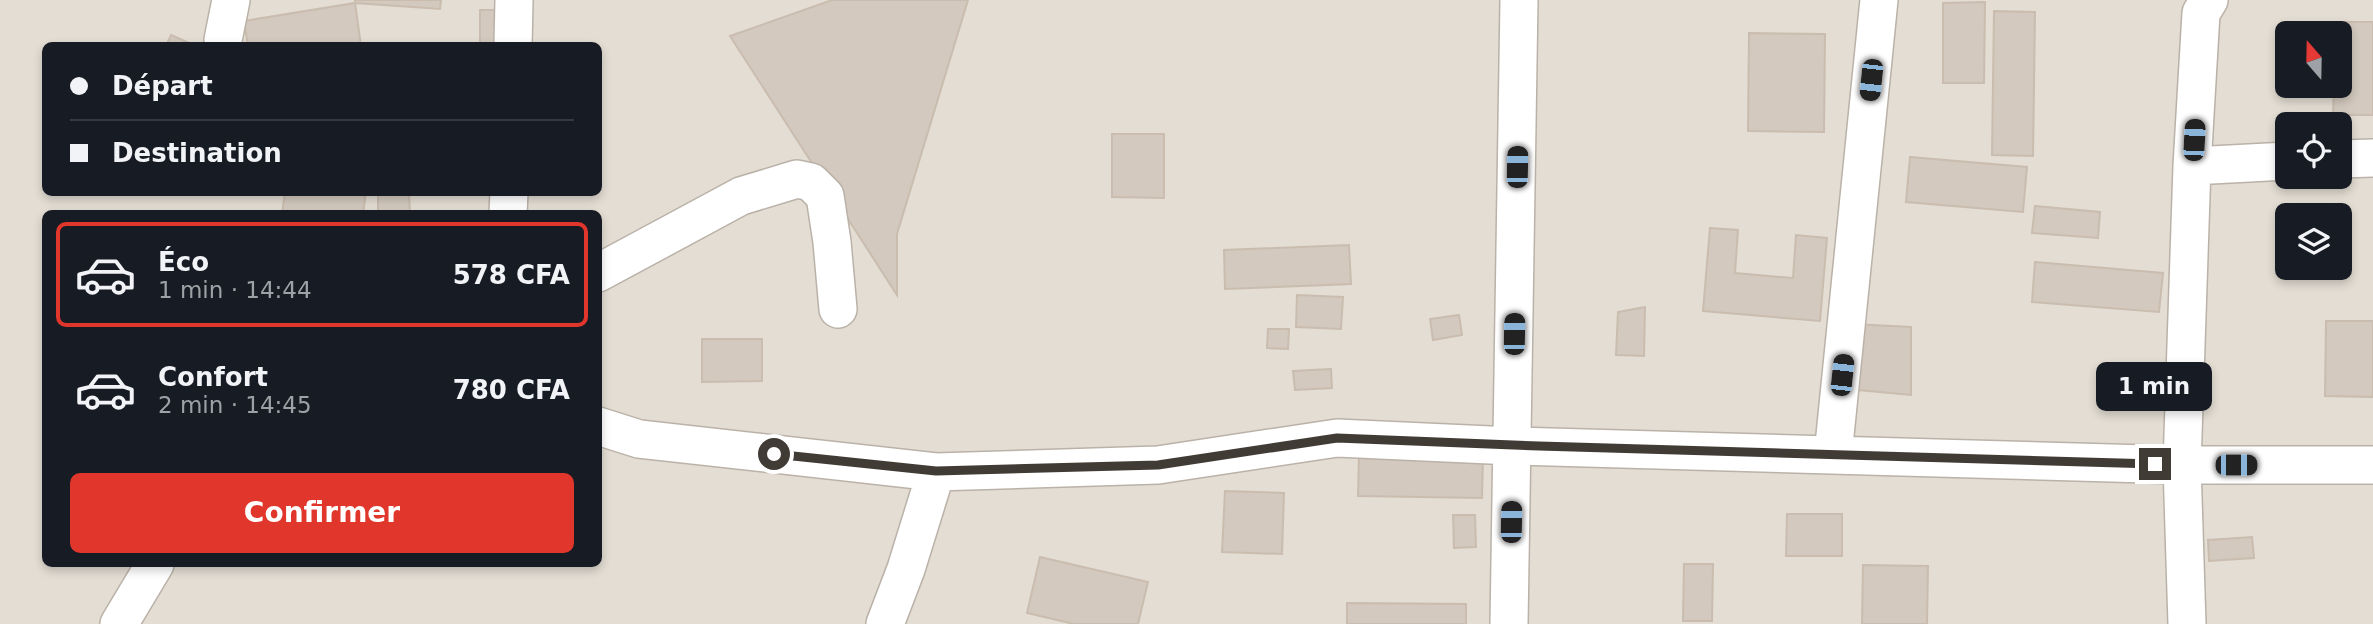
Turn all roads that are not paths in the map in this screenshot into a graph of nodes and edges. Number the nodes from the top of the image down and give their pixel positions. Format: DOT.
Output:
graph roads {
  1 [pos="230,0"];
  2 [pos="514,0"];
  3 [pos="1519,0"];
  4 [pos="1880,0"];
  5 [pos="2209,0"];
  6 [pos="223,40"];
  7 [pos="513,42"];
  8 [pos="2373,158"];
  9 [pos="2352,159"];
  10 [pos="2275,163"];
  11 [pos="2192,166"];
  12 [pos="602,271"];
  13 [pos="838,309"];
  14 [pos="602,427"];
  15 [pos="1512,446"];
  16 [pos="1833,455"];
  17 [pos="2182,465"];
  18 [pos="2373,465"];
  19 [pos="936,471"];
  20 [pos="153,567"];
  21 [pos="119,624"];
  22 [pos="884,624"];
  23 [pos="1509,624"];
  24 [pos="2187,624"];
  1 -- 6 [label="street"];
  2 -- 7 [label="street"];
  3 -- 15 [label="street"];
  4 -- 16 [label="street"];
  5 -- 11 [label="street"];
  8 -- 9 [label="street"];
  10 -- 11 [label="street"];
  11 -- 17 [label="street"];
  12 -- 13 [label="street"];
  14 -- 19 [label="street"];
  15 -- 16 [label="street"];
  15 -- 19 [label="street"];
  15 -- 23 [label="street"];
  16 -- 17 [label="street"];
  17 -- 18 [label="street"];
  17 -- 24 [label="street"];
  19 -- 22 [label="street"];
  20 -- 21 [label="street"];
}
